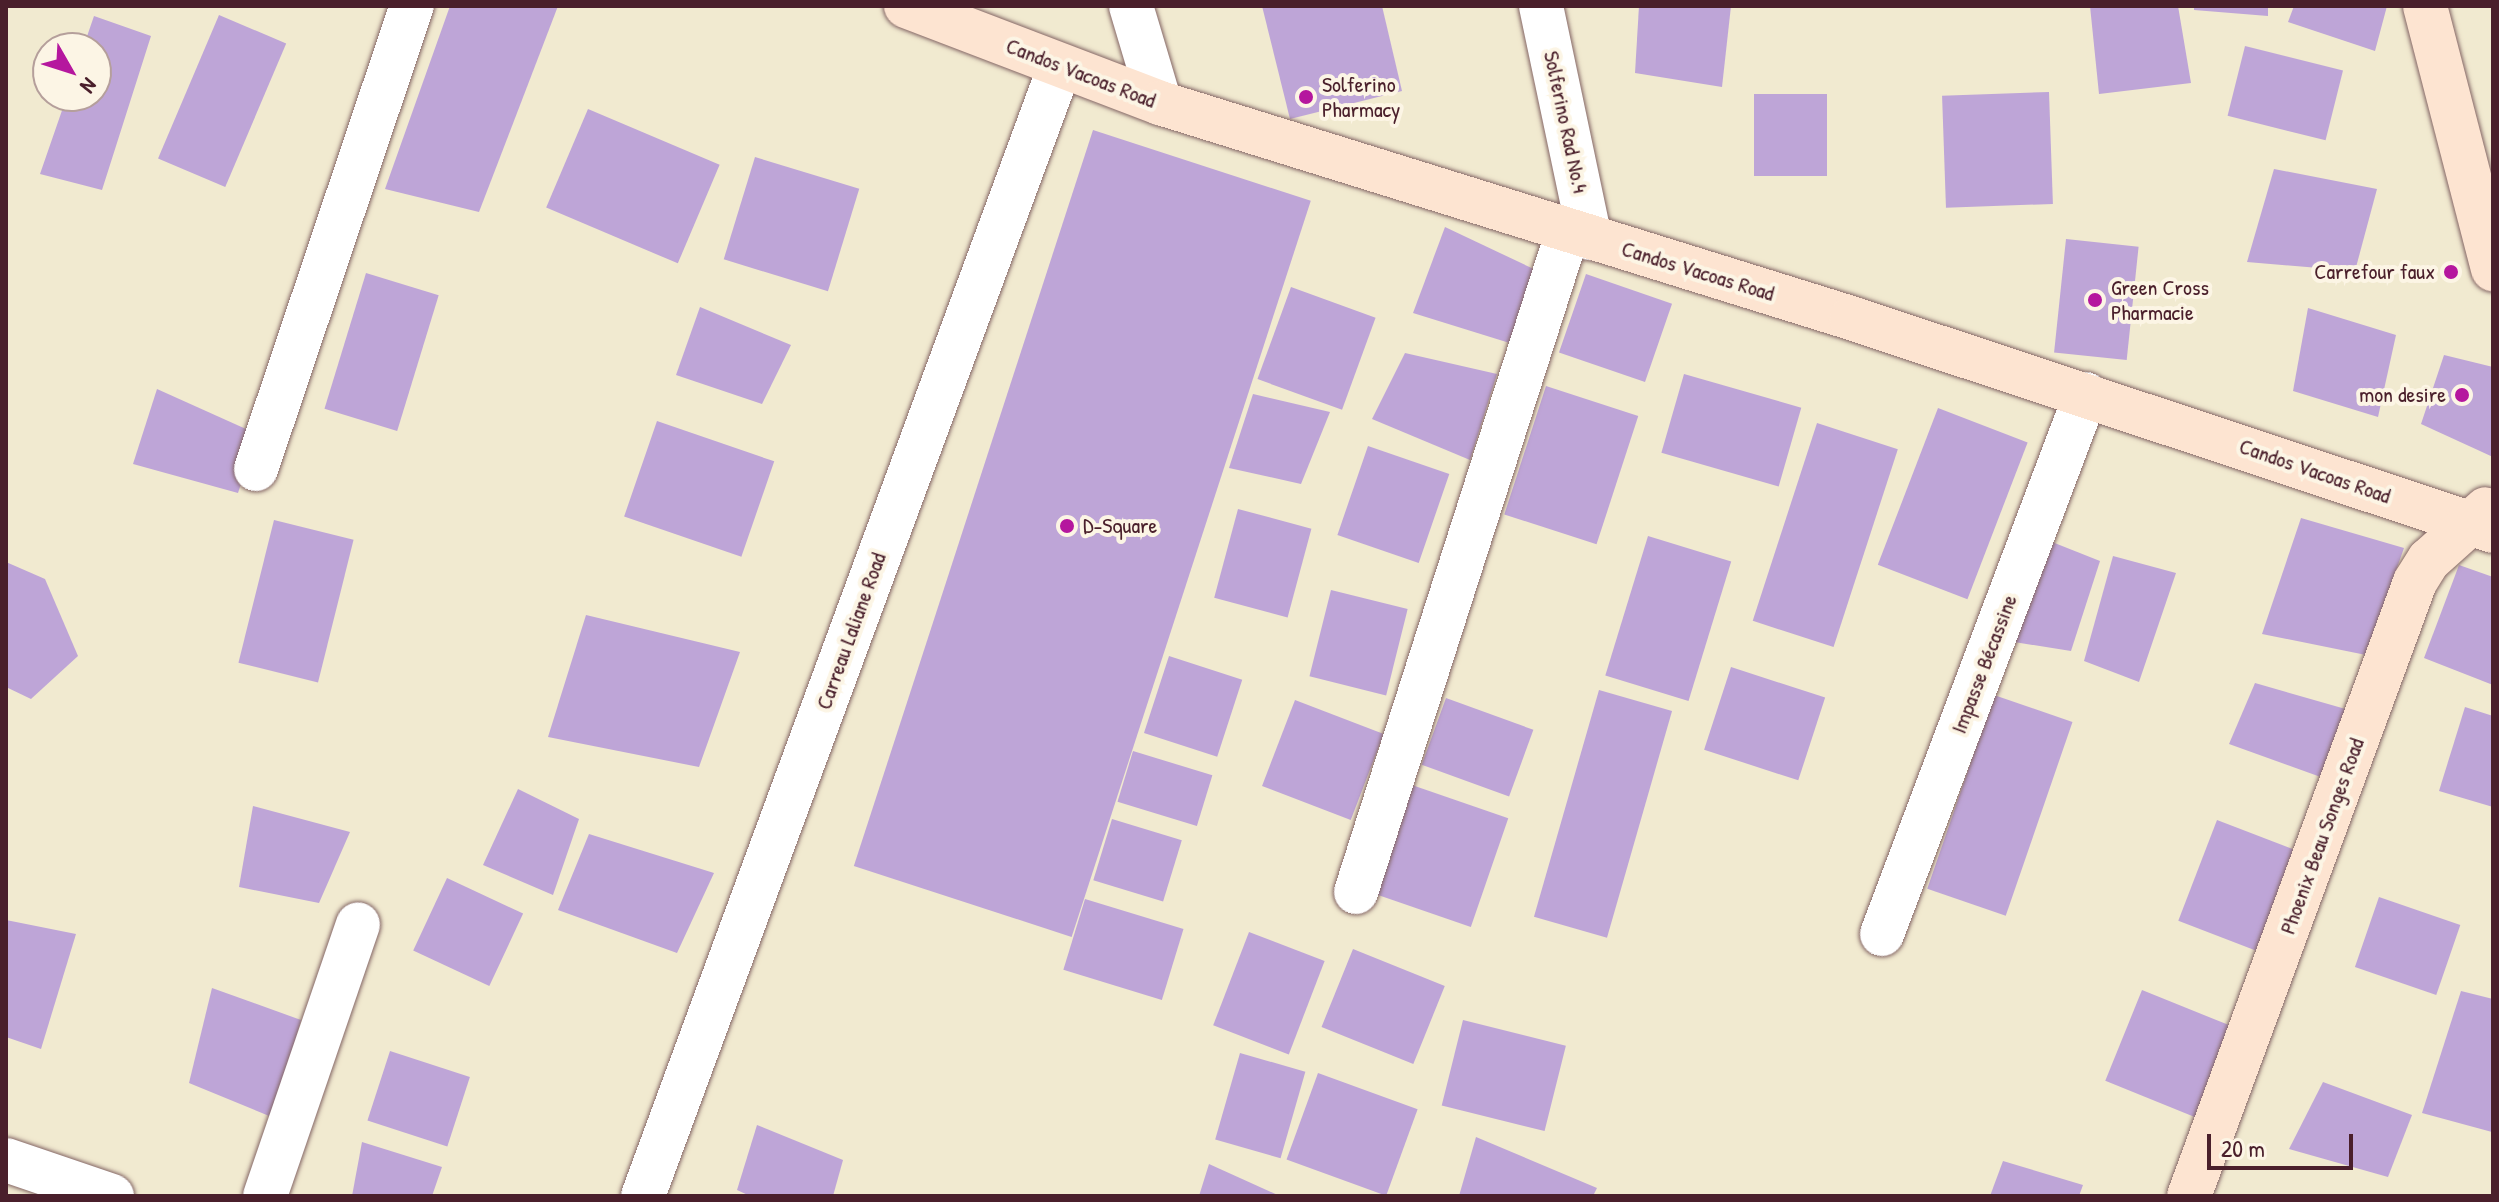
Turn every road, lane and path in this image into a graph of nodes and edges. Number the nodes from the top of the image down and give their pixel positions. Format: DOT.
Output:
graph roads {
  1 [pos="412,6"];
  2 [pos="906,6"];
  3 [pos="1131,6"];
  4 [pos="1541,6"];
  5 [pos="2425,6"];
  6 [pos="1060,66"];
  7 [pos="1160,103"];
  8 [pos="1579,234"];
  9 [pos="2493,269"];
  10 [pos="2086,394"];
  11 [pos="256,469"];
  12 [pos="2485,519"];
  13 [pos="1356,892"];
  14 [pos="358,925"];
  15 [pos="1882,934"];
  16 [pos="6,1160"];
  17 [pos="112,1196"];
  18 [pos="265,1196"];
  19 [pos="643,1196"];
  20 [pos="2189,1196"];
  1 -- 11 [label="street"];
  2 -- 6 [label="main road, Candos Vacoas Road"];
  3 -- 7 [label="street"];
  4 -- 8 [label="street, Solferino Rad No.4"];
  5 -- 9 [label="main road"];
  6 -- 7 [label="main road, Candos Vacoas Road"];
  6 -- 19 [label="street, Carreau Laliane Road"];
  7 -- 8 [label="main road, Candos Vacoas Road"];
  8 -- 10 [label="main road, Candos Vacoas Road"];
  8 -- 13 [label="street"];
  10 -- 12 [label="main road, Candos Vacoas Road"];
  10 -- 15 [label="street, Impasse Bécassine"];
  12 -- 20 [label="main road, Phoenix Beau Songes Road"];
  14 -- 18 [label="street"];
  16 -- 17 [label="street"];
}
